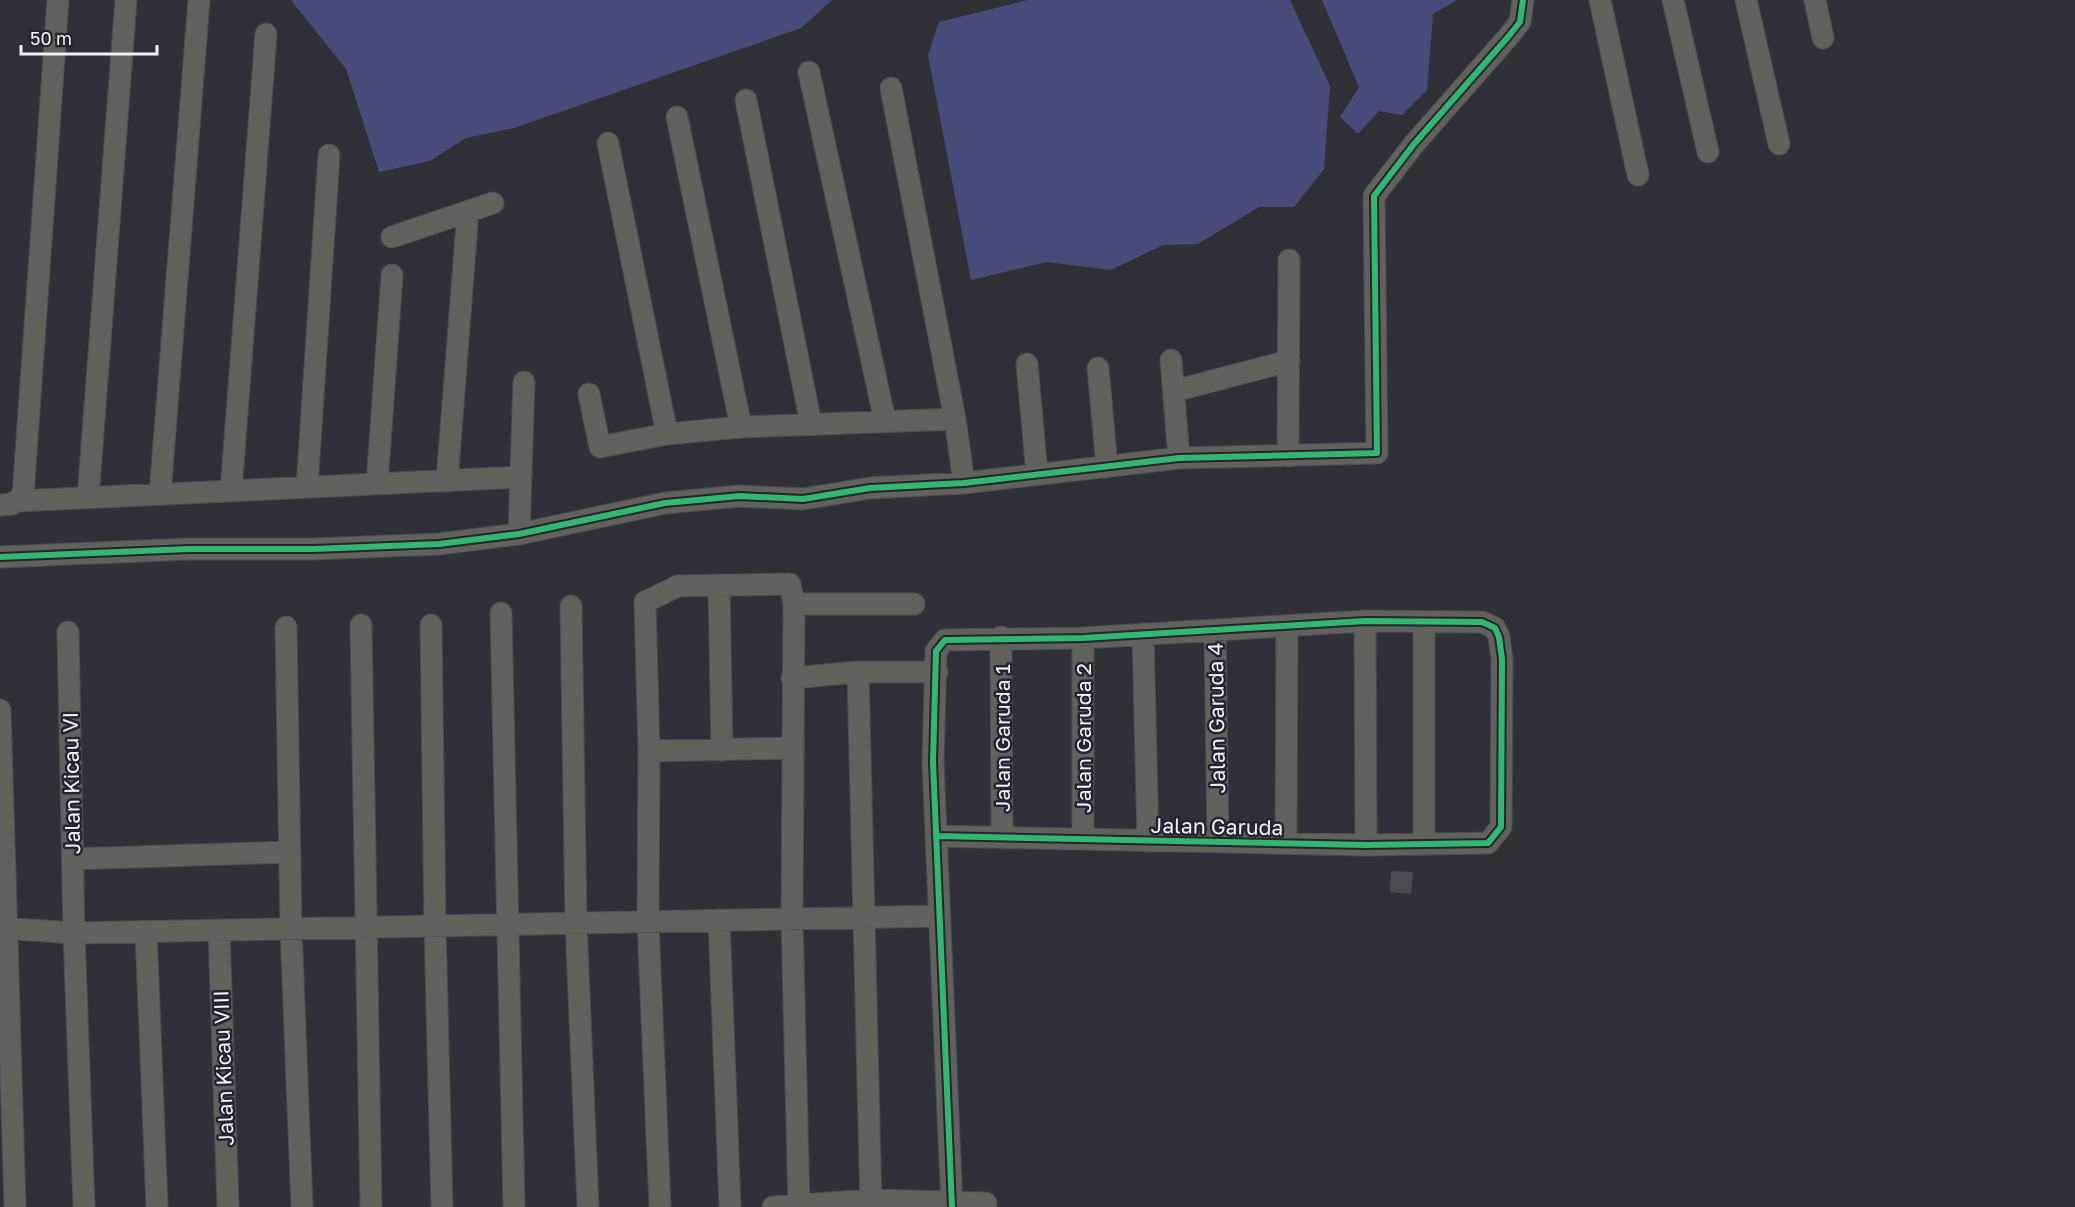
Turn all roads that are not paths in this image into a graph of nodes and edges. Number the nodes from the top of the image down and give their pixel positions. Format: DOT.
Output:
graph roads {
  1 [pos="58,0"];
  2 [pos="126,0"];
  3 [pos="199,0"];
  4 [pos="1600,0"];
  5 [pos="1673,0"];
  6 [pos="1746,0"];
  7 [pos="1815,0"];
  8 [pos="1527,4"];
  9 [pos="266,34"];
  10 [pos="1823,38"];
  11 [pos="809,72"];
  12 [pos="891,88"];
  13 [pos="746,100"];
  14 [pos="677,117"];
  15 [pos="608,143"];
  16 [pos="1779,144"];
  17 [pos="1708,152"];
  18 [pos="329,155"];
  19 [pos="1638,175"];
  20 [pos="493,203"];
  21 [pos="468,211"];
  22 [pos="392,237"];
  23 [pos="1289,260"];
  24 [pos="392,275"];
  25 [pos="1171,360"];
  26 [pos="1289,361"];
  27 [pos="1027,364"];
  28 [pos="1098,368"];
  29 [pos="524,382"];
  30 [pos="1174,391"];
  31 [pos="589,394"];
  32 [pos="955,419"];
  33 [pos="885,421"];
  34 [pos="811,424"];
  35 [pos="741,427"];
  36 [pos="667,434"];
  37 [pos="1288,456"];
  38 [pos="1179,458"];
  39 [pos="1107,467"];
  40 [pos="1037,474"];
  41 [pos="521,477"];
  42 [pos="447,481"];
  43 [pos="964,483"];
  44 [pos="377,484"];
  45 [pos="307,487"];
  46 [pos="231,491"];
  47 [pos="160,494"];
  48 [pos="88,498"];
  49 [pos="9,503"];
  50 [pos="519,534"];
  51 [pos="0,557"];
  52 [pos="719,586"];
  53 [pos="794,604"];
  54 [pos="914,604"];
  55 [pos="571,606"];
  56 [pos="501,613"];
  57 [pos="1365,621"];
  58 [pos="1424,622"];
  59 [pos="361,625"];
  60 [pos="431,625"];
  61 [pos="1287,626"];
  62 [pos="286,627"];
  63 [pos="1215,630"];
  64 [pos="68,632"];
  65 [pos="1143,634"];
  66 [pos="1001,638"];
  67 [pos="1083,638"];
  68 [pos="858,672"];
  69 [pos="937,672"];
  70 [pos="792,678"];
  71 [pos="0,710"];
  72 [pos="793,748"];
  73 [pos="722,750"];
  74 [pos="648,751"];
  75 [pos="936,837"];
  76 [pos="1002,838"];
  77 [pos="1083,839"];
  78 [pos="1148,841"];
  79 [pos="1218,842"];
  80 [pos="1286,843"];
  81 [pos="1424,844"];
  82 [pos="1366,845"];
  83 [pos="290,852"];
  84 [pos="73,859"];
  85 [pos="940,916"];
  86 [pos="864,918"];
  87 [pos="792,919"];
  88 [pos="719,920"];
  89 [pos="648,922"];
  90 [pos="576,923"];
  91 [pos="506,924"];
  92 [pos="435,926"];
  93 [pos="364,927"];
  94 [pos="3,928"];
  95 [pos="291,928"];
  96 [pos="219,930"];
  97 [pos="146,931"];
  98 [pos="74,933"];
  99 [pos="871,1203"];
  100 [pos="986,1203"];
  101 [pos="952,1205"];
  102 [pos="799,1206"];
  103 [pos="15,1207"];
  104 [pos="84,1207"];
  105 [pos="157,1207"];
  106 [pos="228,1207"];
  107 [pos="302,1207"];
  108 [pos="370,1207"];
  109 [pos="442,1207"];
  110 [pos="514,1207"];
  111 [pos="588,1207"];
  112 [pos="660,1207"];
  113 [pos="730,1207"];
  114 [pos="773,1207"];
  1 -- 49 [label="street"];
  2 -- 48 [label="street"];
  3 -- 47 [label="street"];
  4 -- 19 [label="street"];
  5 -- 17 [label="street"];
  6 -- 16 [label="street"];
  7 -- 10 [label="street"];
  8 -- 37 [label="street"];
  9 -- 46 [label="street"];
  11 -- 33 [label="street"];
  12 -- 32 [label="street"];
  13 -- 34 [label="street"];
  14 -- 35 [label="street"];
  15 -- 36 [label="street"];
  18 -- 45 [label="street"];
  20 -- 21 [label="street"];
  21 -- 22 [label="street"];
  21 -- 42 [label="street"];
  23 -- 26 [label="street"];
  24 -- 44 [label="street"];
  25 -- 30 [label="street"];
  26 -- 30 [label="street"];
  26 -- 37 [label="street"];
  27 -- 40 [label="street"];
  28 -- 39 [label="street"];
  29 -- 41 [label="street"];
  30 -- 38 [label="street"];
  31 -- 36 [label="street"];
  32 -- 33 [label="street"];
  32 -- 43 [label="street"];
  33 -- 34 [label="street"];
  34 -- 35 [label="street"];
  35 -- 36 [label="street"];
  37 -- 38 [label="street"];
  38 -- 39 [label="street"];
  39 -- 40 [label="street"];
  40 -- 43 [label="street"];
  41 -- 42 [label="street"];
  41 -- 50 [label="street"];
  42 -- 44 [label="street"];
  43 -- 50 [label="street"];
  44 -- 45 [label="street"];
  45 -- 46 [label="street"];
  46 -- 47 [label="street"];
  47 -- 48 [label="street"];
  48 -- 49 [label="street"];
  50 -- 51 [label="street"];
  52 -- 53 [label="street"];
  52 -- 73 [label="street"];
  52 -- 74 [label="street"];
  53 -- 54 [label="street"];
  53 -- 70 [label="street"];
  55 -- 90 [label="street"];
  56 -- 91 [label="street"];
  57 -- 58 [label="street"];
  57 -- 61 [label="street"];
  57 -- 82 [label="street"];
  58 -- 81 [label="street"];
  58 -- 81 [label="street, Jalan Garuda"];
  59 -- 93 [label="street"];
  60 -- 92 [label="street"];
  61 -- 63 [label="street"];
  61 -- 80 [label="street"];
  62 -- 83 [label="street"];
  63 -- 65 [label="street"];
  63 -- 79 [label="street, Jalan Garuda 4"];
  64 -- 84 [label="street, Jalan Kicau VI"];
  65 -- 67 [label="street"];
  65 -- 78 [label="street"];
  66 -- 67 [label="street"];
  66 -- 69 [label="street"];
  66 -- 76 [label="street, Jalan Garuda 1"];
  67 -- 77 [label="street, Jalan Garuda 2"];
  68 -- 69 [label="street"];
  68 -- 70 [label="street"];
  68 -- 86 [label="street"];
  69 -- 75 [label="street"];
  70 -- 72 [label="street"];
  71 -- 94 [label="street"];
  72 -- 73 [label="street"];
  72 -- 87 [label="street"];
  73 -- 74 [label="street"];
  74 -- 89 [label="street"];
  75 -- 76 [label="street, Jalan Garuda"];
  75 -- 85 [label="street"];
  76 -- 77 [label="street, Jalan Garuda"];
  77 -- 78 [label="street, Jalan Garuda"];
  78 -- 79 [label="street, Jalan Garuda"];
  79 -- 80 [label="street, Jalan Garuda"];
  80 -- 82 [label="street, Jalan Garuda"];
  81 -- 82 [label="street, Jalan Garuda"];
  83 -- 84 [label="street"];
  83 -- 95 [label="street"];
  84 -- 98 [label="street, Jalan Kicau VI"];
  85 -- 86 [label="street"];
  85 -- 101 [label="street"];
  86 -- 87 [label="street"];
  86 -- 99 [label="street"];
  87 -- 88 [label="street"];
  87 -- 102 [label="street"];
  88 -- 89 [label="street"];
  88 -- 113 [label="street"];
  89 -- 90 [label="street"];
  89 -- 112 [label="street"];
  90 -- 91 [label="street"];
  90 -- 111 [label="street"];
  91 -- 92 [label="street"];
  91 -- 110 [label="street"];
  92 -- 93 [label="street"];
  92 -- 109 [label="street"];
  93 -- 95 [label="street"];
  93 -- 108 [label="street"];
  94 -- 98 [label="street"];
  94 -- 103 [label="street"];
  95 -- 96 [label="street"];
  95 -- 107 [label="street"];
  96 -- 97 [label="street"];
  96 -- 106 [label="street, Jalan Kicau VIII"];
  97 -- 98 [label="street"];
  97 -- 105 [label="street"];
  98 -- 104 [label="street, Jalan Kicau VI"];
  99 -- 101 [label="street"];
  99 -- 102 [label="street"];
  100 -- 101 [label="street"];
  102 -- 114 [label="street"];
}
